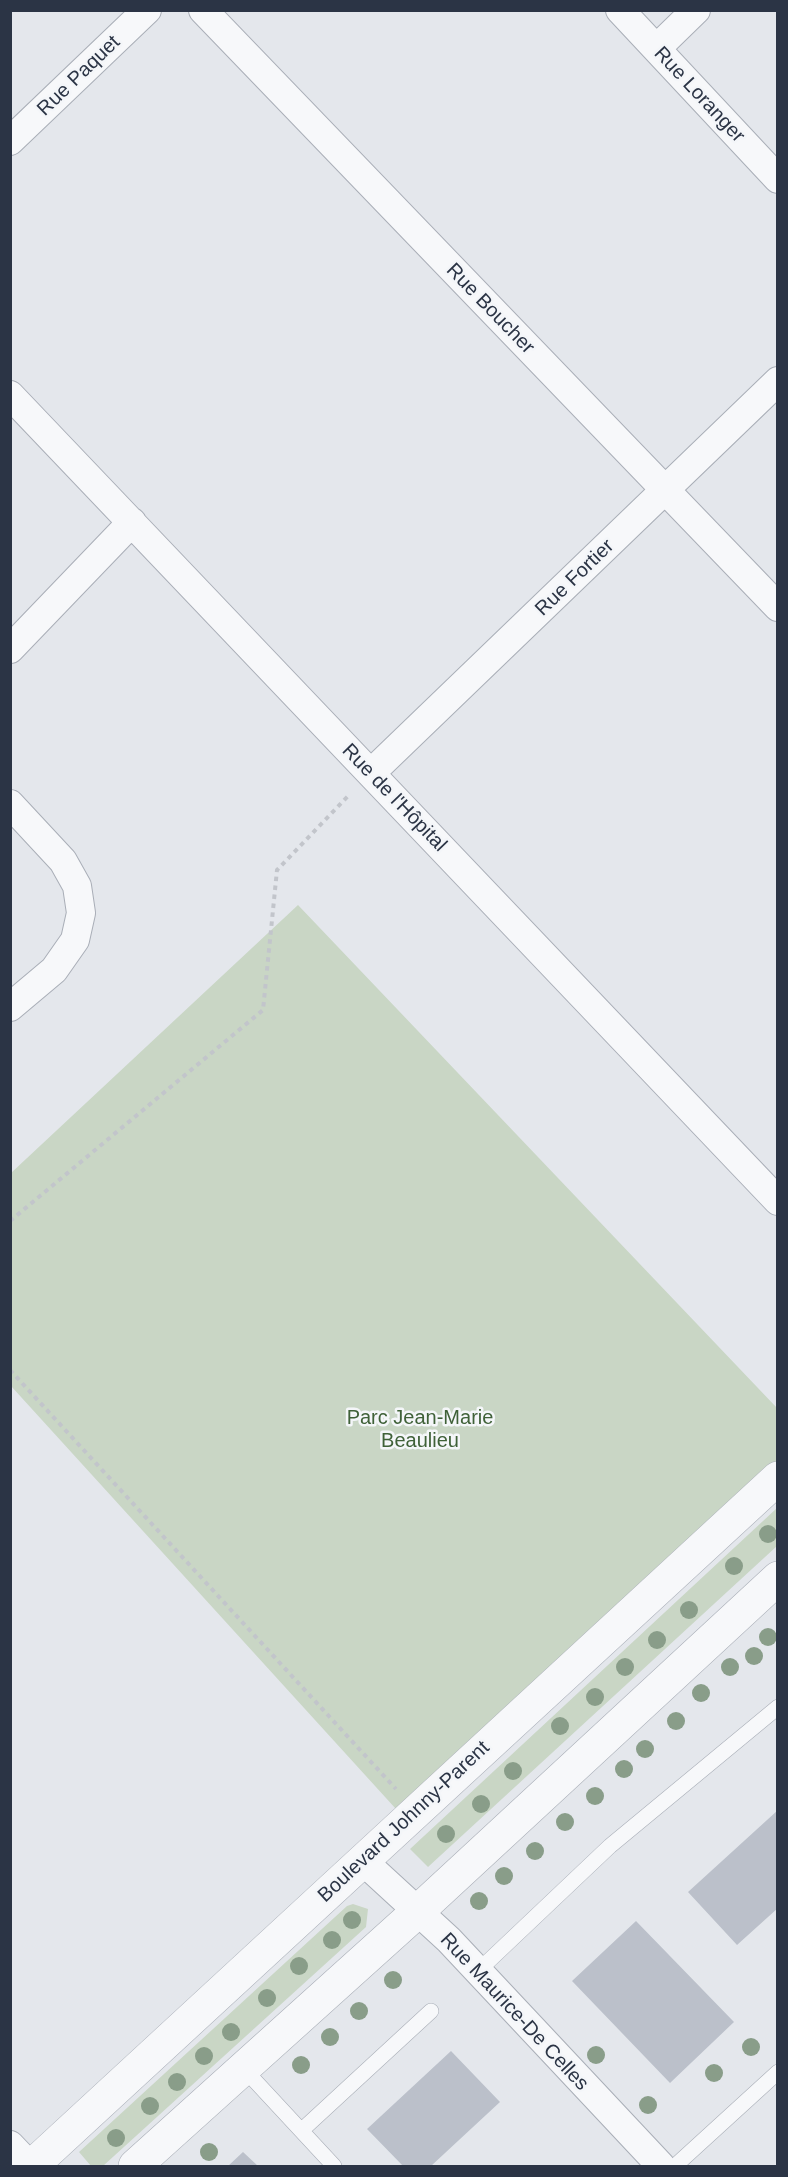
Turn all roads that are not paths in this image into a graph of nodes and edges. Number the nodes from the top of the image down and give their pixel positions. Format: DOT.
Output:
graph roads {
  1 [pos="147,10"];
  2 [pos="203,10"];
  3 [pos="620,10"];
  4 [pos="696,10"];
  5 [pos="657,48"];
  6 [pos="10,141"];
  7 [pos="777,180"];
  8 [pos="777,381"];
  9 [pos="10,394"];
  10 [pos="665,491"];
  11 [pos="132,522"];
  12 [pos="777,607"];
  13 [pos="10,649"];
  14 [pos="371,773"];
  15 [pos="10,804"];
  16 [pos="10,1007"];
  17 [pos="777,1201"];
  18 [pos="777,1478"];
  19 [pos="777,1578"];
  20 [pos="777,1707"];
  21 [pos="363,1861"];
  22 [pos="417,1912"];
  23 [pos="477,1972"];
  24 [pos="431,2011"];
  25 [pos="244,2069"];
  26 [pos="777,2072"];
  27 [pos="302,2130"];
  28 [pos="10,2145"];
  29 [pos="31,2166"];
  30 [pos="135,2166"];
  31 [pos="334,2166"];
  32 [pos="661,2166"];
  33 [pos="675,2166"];
  1 -- 6 [label="street, Rue Paquet"];
  2 -- 10 [label="street, Rue Boucher"];
  3 -- 5 [label="street, Rue Loranger"];
  4 -- 5 [label="street"];
  5 -- 7 [label="street, Rue Loranger"];
  8 -- 10 [label="street, Rue Fortier"];
  9 -- 11 [label="street, Rue de l'Hôpital"];
  10 -- 12 [label="street, Rue Boucher"];
  10 -- 14 [label="street, Rue Fortier"];
  11 -- 13 [label="street"];
  11 -- 14 [label="street, Rue de l'Hôpital"];
  14 -- 17 [label="street, Rue de l'Hôpital"];
  15 -- 16 [label="street"];
  18 -- 21 [label="street, Boulevard Johnny-Parent"];
  19 -- 22 [label="street"];
  20 -- 23 [label="lane"];
  21 -- 22 [label="street, Rue Maurice-De Celles"];
  21 -- 29 [label="street, Boulevard Johnny-Parent"];
  22 -- 23 [label="street, Rue Maurice-De Celles"];
  22 -- 25 [label="street"];
  23 -- 32 [label="street, Rue Maurice-De Celles"];
  24 -- 27 [label="lane"];
  25 -- 27 [label="lane"];
  25 -- 30 [label="street"];
  26 -- 33 [label="lane"];
  27 -- 31 [label="lane"];
  28 -- 29 [label="street"];
}
